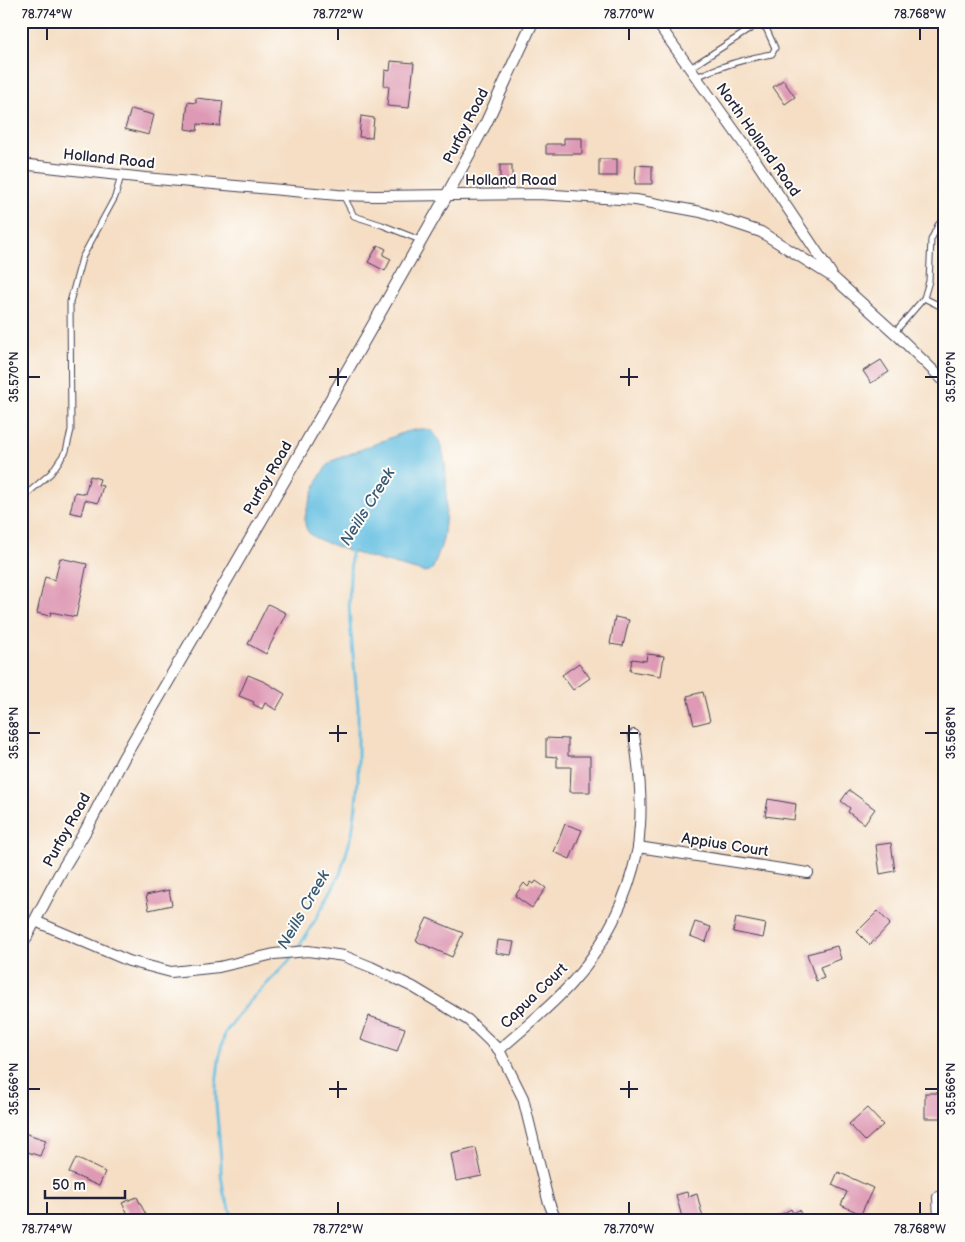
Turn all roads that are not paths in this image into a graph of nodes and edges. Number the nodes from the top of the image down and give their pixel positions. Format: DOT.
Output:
graph roads {
  1 [pos="533,21"];
  2 [pos="656,21"];
  3 [pos="690,69"];
  4 [pos="696,77"];
  5 [pos="21,164"];
  6 [pos="121,176"];
  7 [pos="343,195"];
  8 [pos="447,195"];
  9 [pos="944,219"];
  10 [pos="421,240"];
  11 [pos="834,278"];
  12 [pos="924,298"];
  13 [pos="944,308"];
  14 [pos="894,333"];
  15 [pos="944,381"];
  16 [pos="21,499"];
  17 [pos="634,735"];
  18 [pos="638,847"];
  19 [pos="808,873"];
  20 [pos="35,921"];
  21 [pos="21,947"];
  22 [pos="499,1050"];
  23 [pos="938,1197"];
  24 [pos="556,1221"];
  25 [pos="939,1221"];
  1 -- 8 [label="street, Purfoy Road"];
  2 -- 3 [label="street, North Holland Road"];
  3 -- 4 [label="street, North Holland Road"];
  3 -- 4 [label="lane"];
  4 -- 11 [label="street, North Holland Road"];
  5 -- 6 [label="street, Holland Road"];
  6 -- 7 [label="street, Holland Road"];
  6 -- 16 [label="lane"];
  7 -- 8 [label="street, Holland Road"];
  7 -- 10 [label="lane"];
  8 -- 10 [label="street, Purfoy Road"];
  8 -- 11 [label="street, Holland Road"];
  9 -- 12 [label="lane"];
  10 -- 20 [label="street, Purfoy Road"];
  11 -- 14 [label="street, Holland Road"];
  12 -- 13 [label="lane"];
  12 -- 14 [label="lane"];
  14 -- 15 [label="street, Holland Road"];
  17 -- 18 [label="street, Capua Court"];
  18 -- 19 [label="street, Appius Court"];
  18 -- 22 [label="street, Capua Court"];
  20 -- 21 [label="street, Purfoy Road"];
  20 -- 22 [label="street"];
  22 -- 24 [label="street"];
  23 -- 25 [label="street"];
}
